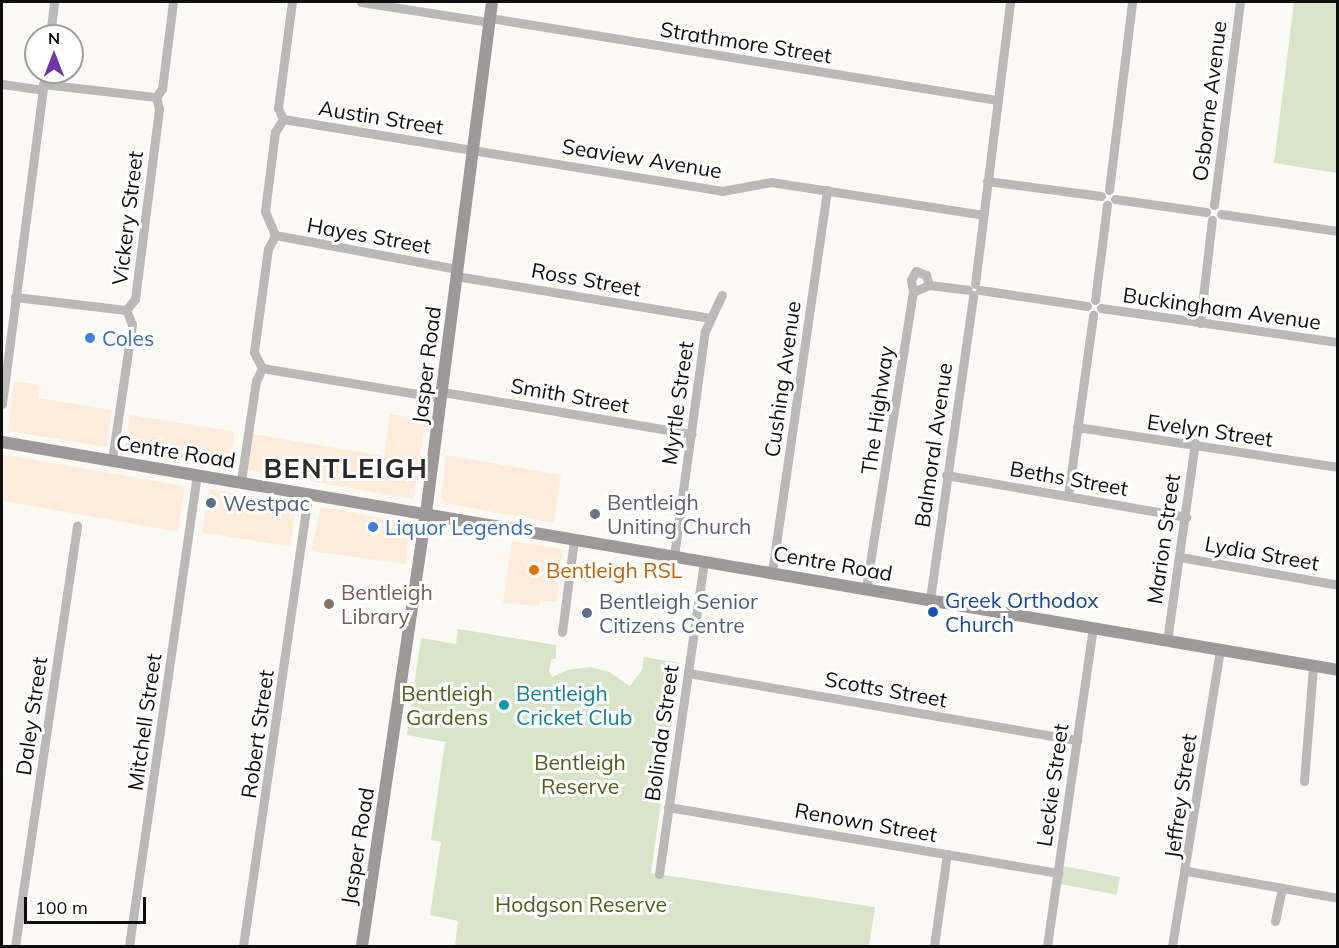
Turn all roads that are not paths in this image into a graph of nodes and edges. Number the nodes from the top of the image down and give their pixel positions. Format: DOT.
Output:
graph roads {
  1 [pos="54,2"];
  2 [pos="173,2"];
  3 [pos="292,2"];
  4 [pos="361,2"];
  5 [pos="492,2"];
  6 [pos="1010,2"];
  7 [pos="1132,2"];
  8 [pos="1240,2"];
  9 [pos="376,3"];
  10 [pos="489,20"];
  11 [pos="51,24"];
  12 [pos="2,84"];
  13 [pos="43,84"];
  14 [pos="43,87"];
  15 [pos="156,97"];
  16 [pos="997,100"];
  17 [pos="284,119"];
  18 [pos="473,149"];
  19 [pos="987,181"];
  20 [pos="827,190"];
  21 [pos="1109,190"];
  22 [pos="1115,199"];
  23 [pos="1104,201"];
  24 [pos="1214,205"];
  25 [pos="1206,212"];
  26 [pos="1221,214"];
  27 [pos="983,215"];
  28 [pos="1212,220"];
  29 [pos="1338,231"];
  30 [pos="275,235"];
  31 [pos="457,272"];
  32 [pos="929,285"];
  33 [pos="974,290"];
  34 [pos="913,292"];
  35 [pos="722,295"];
  36 [pos="15,297"];
  37 [pos="1095,300"];
  38 [pos="1086,306"];
  39 [pos="1101,308"];
  40 [pos="126,310"];
  41 [pos="1093,315"];
  42 [pos="709,318"];
  43 [pos="1200,322"];
  44 [pos="1338,342"];
  45 [pos="262,368"];
  46 [pos="442,395"];
  47 [pos="2,404"];
  48 [pos="1077,427"];
  49 [pos="691,434"];
  50 [pos="2,442"];
  51 [pos="1195,443"];
  52 [pos="114,460"];
  53 [pos="1338,467"];
  54 [pos="199,474"];
  55 [pos="946,475"];
  56 [pos="241,481"];
  57 [pos="311,493"];
  58 [pos="1068,496"];
  59 [pos="426,513"];
  60 [pos="1186,517"];
  61 [pos="77,526"];
  62 [pos="574,539"];
  63 [pos="674,556"];
  64 [pos="1180,557"];
  65 [pos="704,561"];
  66 [pos="772,572"];
  67 [pos="1338,585"];
  68 [pos="866,588"];
  69 [pos="930,599"];
  70 [pos="1093,628"];
  71 [pos="562,632"];
  72 [pos="1167,641"];
  73 [pos="1220,650"];
  74 [pos="1313,666"];
  75 [pos="1338,670"];
  76 [pos="688,674"];
  77 [pos="1077,740"];
  78 [pos="1304,781"];
  79 [pos="668,807"];
  80 [pos="947,854"];
  81 [pos="1187,871"];
  82 [pos="1058,873"];
  83 [pos="659,874"];
  84 [pos="1282,888"];
  85 [pos="1338,898"];
  86 [pos="1275,921"];
  87 [pos="15,946"];
  88 [pos="129,946"];
  89 [pos="243,946"];
  90 [pos="362,946"];
  91 [pos="934,946"];
  92 [pos="1047,946"];
  93 [pos="1172,946"];
  1 -- 11 [label="street"];
  2 -- 15 [label="street, Vickery Street"];
  3 -- 17 [label="street"];
  4 -- 9 [label="street, Strathmore Street"];
  5 -- 10 [label="main road, Jasper Road"];
  6 -- 16 [label="street, Balmoral Avenue"];
  7 -- 21 [label="street"];
  8 -- 24 [label="street, Osborne Avenue"];
  9 -- 10 [label="street, Strathmore Street"];
  10 -- 16 [label="street, Strathmore Street"];
  10 -- 18 [label="main road, Jasper Road"];
  12 -- 14 [label="street"];
  13 -- 14 [label="street"];
  14 -- 15 [label="street"];
  14 -- 36 [label="street"];
  15 -- 40 [label="street, Vickery Street"];
  16 -- 19 [label="street, Balmoral Avenue"];
  17 -- 18 [label="street, Austin Street"];
  17 -- 30 [label="street"];
  18 -- 20 [label="street, Seaview Avenue"];
  18 -- 31 [label="main road, Jasper Road"];
  19 -- 23 [label="street"];
  19 -- 27 [label="street, Balmoral Avenue"];
  20 -- 27 [label="street, Seaview Avenue"];
  20 -- 66 [label="street, Cushing Avenue"];
  21 -- 22 [label="street"];
  21 -- 23 [label="street"];
  22 -- 23 [label="street"];
  22 -- 25 [label="street"];
  23 -- 37 [label="street"];
  24 -- 25 [label="street"];
  24 -- 26 [label="street"];
  25 -- 28 [label="street"];
  26 -- 28 [label="street"];
  26 -- 29 [label="street"];
  27 -- 33 [label="street, Balmoral Avenue"];
  28 -- 43 [label="street"];
  30 -- 31 [label="street, Hayes Street"];
  30 -- 45 [label="street"];
  31 -- 42 [label="street, Ross Street"];
  31 -- 46 [label="main road, Jasper Road"];
  32 -- 33 [label="street"];
  32 -- 34 [label="street"];
  32 -- 34 [label="street, The Highway"];
  33 -- 38 [label="street"];
  33 -- 55 [label="street, Balmoral Avenue"];
  34 -- 68 [label="street, The Highway"];
  35 -- 42 [label="street, Myrtle Street"];
  36 -- 40 [label="street"];
  36 -- 47 [label="street"];
  37 -- 38 [label="street"];
  37 -- 39 [label="street"];
  38 -- 41 [label="street"];
  39 -- 41 [label="street"];
  39 -- 43 [label="street, Buckingham Avenue"];
  40 -- 52 [label="street, Vickery Street"];
  41 -- 48 [label="street"];
  42 -- 49 [label="street, Myrtle Street"];
  43 -- 44 [label="street, Buckingham Avenue"];
  45 -- 46 [label="street, Smith Street"];
  45 -- 56 [label="street"];
  46 -- 49 [label="street, Smith Street"];
  46 -- 59 [label="main road, Jasper Road"];
  48 -- 51 [label="street, Evelyn Street"];
  48 -- 58 [label="street"];
  49 -- 63 [label="street, Myrtle Street"];
  50 -- 52 [label="main road, Centre Road"];
  51 -- 53 [label="street, Evelyn Street"];
  51 -- 60 [label="street, Marion Street"];
  52 -- 54 [label="main road, Centre Road"];
  54 -- 56 [label="main road, Centre Road"];
  54 -- 88 [label="street, Mitchell Street"];
  55 -- 58 [label="street, Beths Street"];
  55 -- 69 [label="street, Balmoral Avenue"];
  56 -- 57 [label="main road, Centre Road"];
  57 -- 59 [label="main road, Centre Road"];
  57 -- 89 [label="street, Robert Street"];
  58 -- 60 [label="street, Beths Street"];
  59 -- 62 [label="main road, Centre Road"];
  59 -- 90 [label="main road, Jasper Road"];
  60 -- 64 [label="street, Marion Street"];
  61 -- 87 [label="street, Daley Street"];
  62 -- 63 [label="main road, Centre Road"];
  62 -- 71 [label="street"];
  63 -- 65 [label="main road, Centre Road"];
  64 -- 67 [label="street, Lydia Street"];
  64 -- 72 [label="street, Marion Street"];
  65 -- 66 [label="main road, Centre Road"];
  65 -- 76 [label="street, Bolinda Street"];
  66 -- 68 [label="main road, Centre Road"];
  68 -- 69 [label="main road, Centre Road"];
  69 -- 70 [label="main road, Centre Road"];
  70 -- 72 [label="main road, Centre Road"];
  70 -- 77 [label="street, Leckie Street"];
  72 -- 73 [label="main road, Centre Road"];
  73 -- 74 [label="main road, Centre Road"];
  73 -- 81 [label="street, Jeffrey Street"];
  74 -- 75 [label="main road, Centre Road"];
  74 -- 78 [label="street"];
  76 -- 77 [label="street, Scotts Street"];
  76 -- 79 [label="street, Bolinda Street"];
  77 -- 82 [label="street, Leckie Street"];
  79 -- 80 [label="street, Renown Street"];
  79 -- 83 [label="street, Bolinda Street"];
  80 -- 82 [label="street, Renown Street"];
  80 -- 91 [label="street"];
  81 -- 84 [label="street"];
  81 -- 93 [label="street, Jeffrey Street"];
  82 -- 92 [label="street, Leckie Street"];
  84 -- 85 [label="street"];
  84 -- 86 [label="street"];
}
